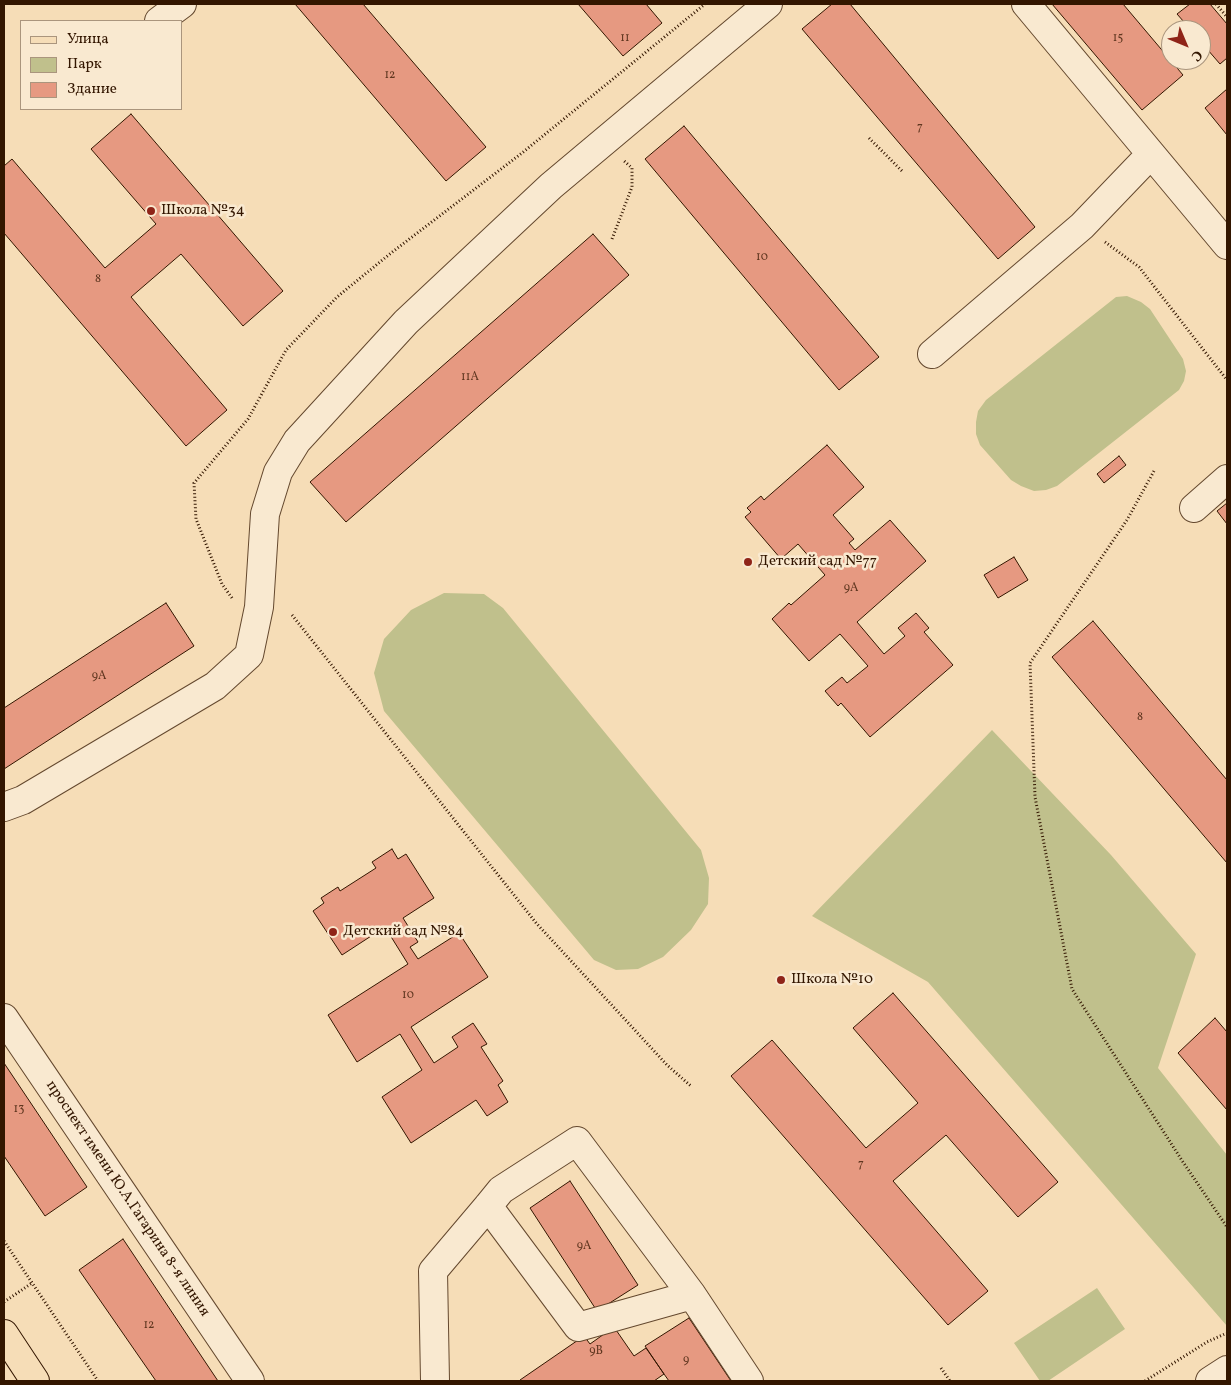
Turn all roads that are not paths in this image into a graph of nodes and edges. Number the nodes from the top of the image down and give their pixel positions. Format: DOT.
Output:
graph roads {
  1 [pos="182,4"];
  2 [pos="768,4"];
  3 [pos="1026,4"];
  4 [pos="160,20"];
  5 [pos="1151,154"];
  6 [pos="1227,245"];
  7 [pos="932,354"];
  8 [pos="1227,479"];
  9 [pos="1194,508"];
  10 [pos="4,808"];
  11 [pos="4,1018"];
  12 [pos="488,1206"];
  13 [pos="692,1295"];
  14 [pos="4,1334"];
  15 [pos="1227,1370"];
  16 [pos="35,1381"];
  17 [pos="250,1381"];
  18 [pos="435,1381"];
  19 [pos="749,1381"];
  20 [pos="1210,1381"];
  1 -- 4 [label="street"];
  2 -- 10 [label="street"];
  3 -- 5 [label="street"];
  5 -- 6 [label="street"];
  5 -- 7 [label="street"];
  8 -- 9 [label="street"];
  11 -- 17 [label="street, проспект имени Ю.А.Гагарина 8-я линия"];
  12 -- 13 [label="street"];
  12 -- 13 [label="street"];
  12 -- 18 [label="street"];
  13 -- 19 [label="street"];
  14 -- 16 [label="main road"];
  15 -- 20 [label="street"];
}
